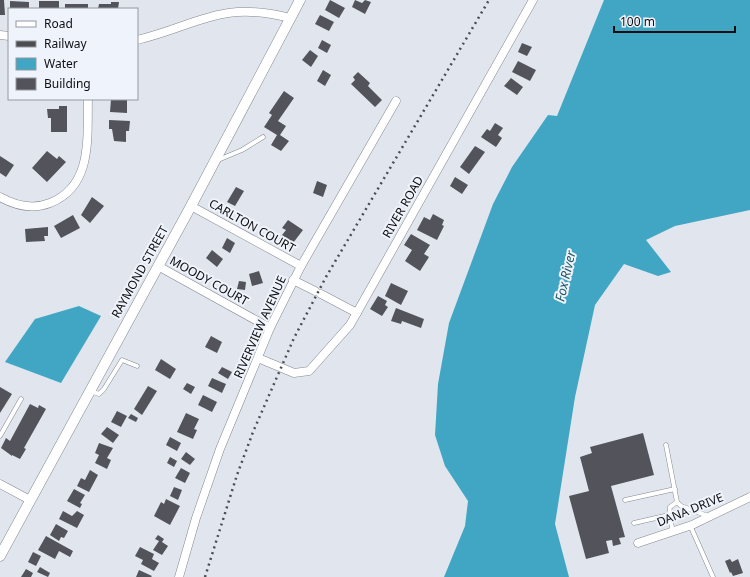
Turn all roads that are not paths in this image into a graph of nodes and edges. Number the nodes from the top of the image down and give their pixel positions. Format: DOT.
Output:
graph roads {
  1 [pos="300,0"];
  2 [pos="533,0"];
  3 [pos="258,4"];
  4 [pos="213,7"];
  5 [pos="290,18"];
  6 [pos="138,40"];
  7 [pos="88,100"];
  8 [pos="396,101"];
  9 [pos="263,137"];
  10 [pos="214,161"];
  11 [pos="0,197"];
  12 [pos="191,206"];
  13 [pos="158,266"];
  14 [pos="301,266"];
  15 [pos="293,280"];
  16 [pos="357,313"];
  17 [pos="270,328"];
  18 [pos="258,358"];
  19 [pos="137,366"];
  20 [pos="90,391"];
  21 [pos="21,398"];
  22 [pos="0,436"];
  23 [pos="666,445"];
  24 [pos="0,484"];
  25 [pos="675,489"];
  26 [pos="750,497"];
  27 [pos="30,500"];
  28 [pos="625,500"];
  29 [pos="677,502"];
  30 [pos="669,515"];
  31 [pos="709,516"];
  32 [pos="634,523"];
  33 [pos="690,525"];
  34 [pos="673,531"];
  35 [pos="638,543"];
  36 [pos="0,556"];
  37 [pos="178,577"];
  38 [pos="713,577"];
  1 -- 5 [label="street, RAYMOND STREET"];
  2 -- 16 [label="street, RIVER ROAD"];
  3 -- 5 [label="street"];
  4 -- 6 [label="street"];
  5 -- 10 [label="street, RAYMOND STREET"];
  7 -- 11 [label="street"];
  8 -- 14 [label="street, RIVERVIEW AVENUE"];
  9 -- 10 [label="lane"];
  10 -- 12 [label="street, RAYMOND STREET"];
  12 -- 13 [label="street, RAYMOND STREET"];
  12 -- 14 [label="street, CARLTON COURT"];
  13 -- 17 [label="street, MOODY COURT"];
  13 -- 20 [label="street, RAYMOND STREET"];
  14 -- 15 [label="street, RIVERVIEW AVENUE"];
  15 -- 16 [label="street"];
  15 -- 17 [label="street, RIVERVIEW AVENUE"];
  16 -- 18 [label="street, RIVER ROAD"];
  17 -- 18 [label="street, RIVERVIEW AVENUE"];
  18 -- 37 [label="street, RIVERVIEW AVENUE"];
  19 -- 20 [label="lane"];
  20 -- 27 [label="street, RAYMOND STREET"];
  21 -- 22 [label="lane"];
  23 -- 25 [label="lane"];
  24 -- 27 [label="street"];
  25 -- 28 [label="lane"];
  25 -- 29 [label="lane"];
  26 -- 31 [label="street, DANA DRIVE"];
  27 -- 36 [label="street, RAYMOND STREET"];
  29 -- 30 [label="lane"];
  29 -- 31 [label="lane"];
  30 -- 32 [label="lane"];
  30 -- 34 [label="lane"];
  31 -- 33 [label="street, DANA DRIVE"];
  33 -- 34 [label="street, DANA DRIVE"];
  33 -- 38 [label="lane"];
  34 -- 35 [label="street, DANA DRIVE"];
}
